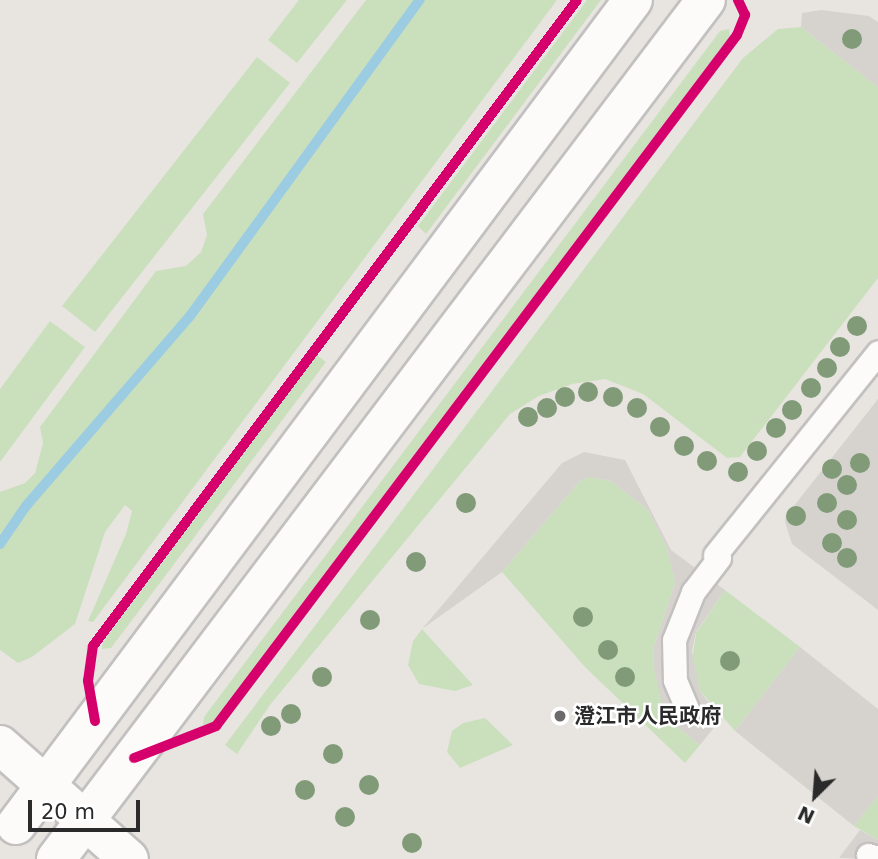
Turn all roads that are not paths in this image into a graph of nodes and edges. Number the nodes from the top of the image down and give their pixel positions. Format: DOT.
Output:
graph roads {
  1 [pos="633,0"];
  2 [pos="706,0"];
  3 [pos="878,352"];
  4 [pos="878,372"];
  5 [pos="720,558"];
  6 [pos="688,711"];
  7 [pos="0,745"];
  8 [pos="46,786"];
  9 [pos="8,818"];
  10 [pos="86,820"];
  11 [pos="55,859"];
  12 [pos="129,859"];
  1 -- 8 [label="main road"];
  2 -- 10 [label="main road"];
  3 -- 5 [label="lane"];
  4 -- 5 [label="lane"];
  5 -- 6 [label="lane"];
  7 -- 8 [label="main road"];
  8 -- 9 [label="main road"];
  8 -- 10 [label="main road"];
  9 -- 11 [label="main road"];
  10 -- 11 [label="main road"];
  10 -- 12 [label="main road"];
}
